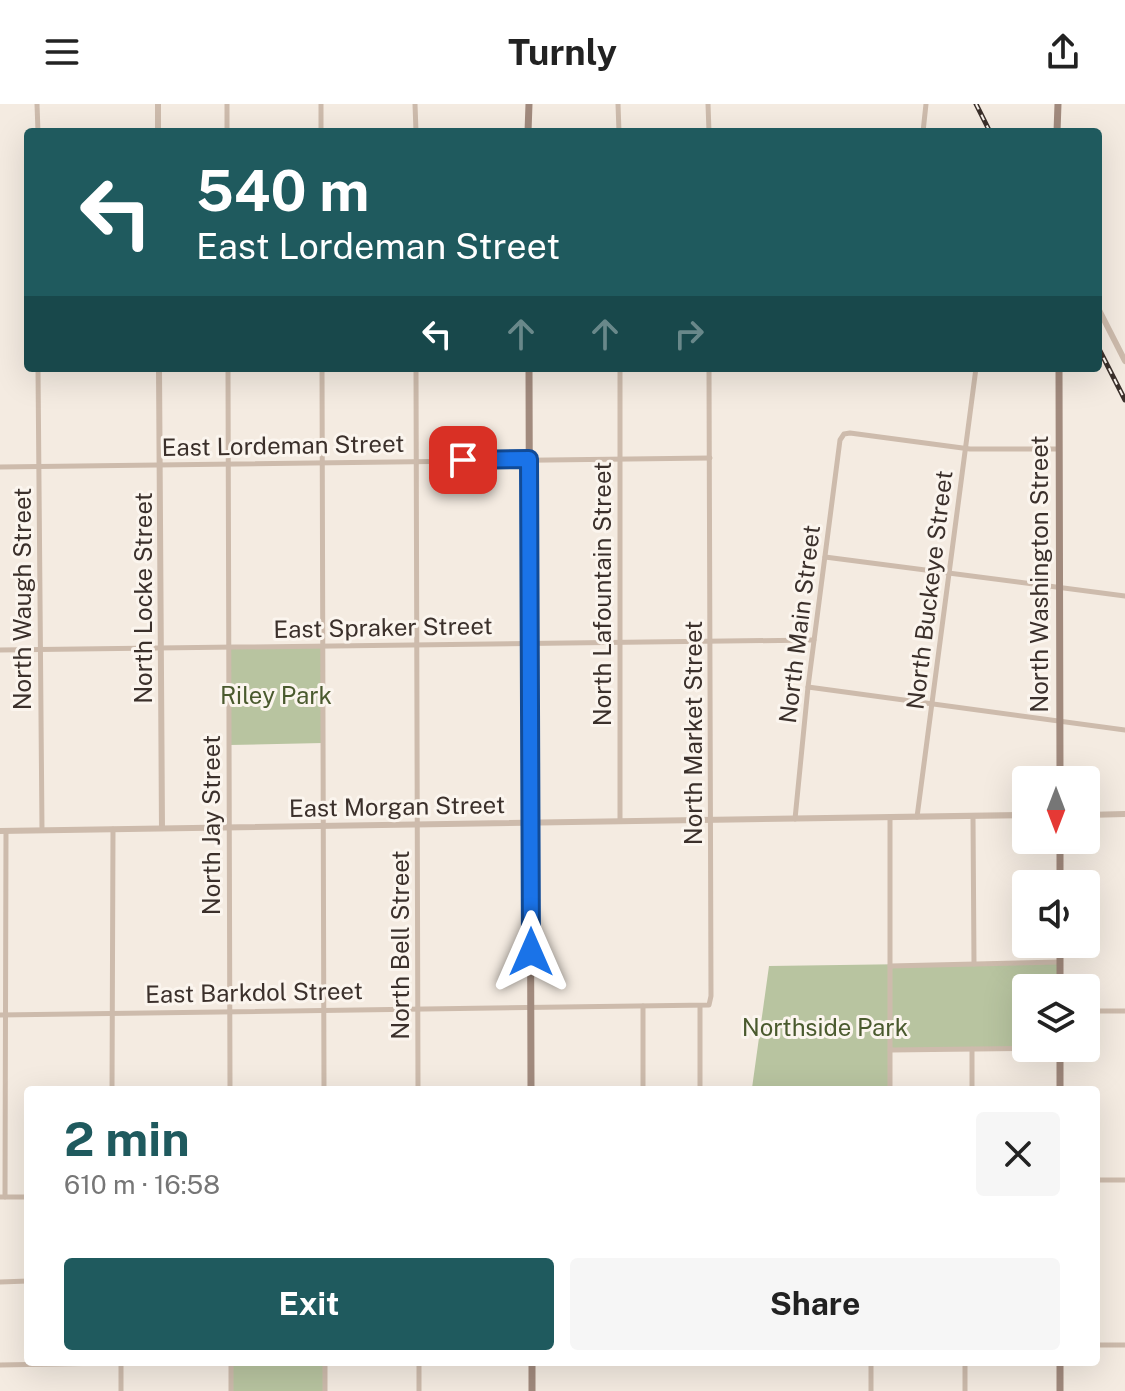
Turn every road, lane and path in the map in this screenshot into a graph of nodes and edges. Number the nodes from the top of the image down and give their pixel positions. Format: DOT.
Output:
graph roads {
  1 [pos="37,104"];
  2 [pos="158,104"];
  3 [pos="227,104"];
  4 [pos="321,104"];
  5 [pos="415,104"];
  6 [pos="529,104"];
  7 [pos="618,104"];
  8 [pos="708,104"];
  9 [pos="926,104"];
  10 [pos="1058,104"];
  11 [pos="38,128"];
  12 [pos="158,128"];
  13 [pos="227,128"];
  14 [pos="321,128"];
  15 [pos="416,128"];
  16 [pos="528,128"];
  17 [pos="619,128"];
  18 [pos="709,128"];
  19 [pos="923,128"];
  20 [pos="1057,128"];
  21 [pos="1102,316"];
  22 [pos="1125,361"];
  23 [pos="38,372"];
  24 [pos="159,372"];
  25 [pos="228,372"];
  26 [pos="322,372"];
  27 [pos="416,372"];
  28 [pos="529,372"];
  29 [pos="620,372"];
  30 [pos="709,372"];
  31 [pos="975,372"];
  32 [pos="1059,372"];
  33 [pos="965,448"];
  34 [pos="1059,449"];
  35 [pos="620,458"];
  36 [pos="710,458"];
  37 [pos="529,459"];
  38 [pos="416,461"];
  39 [pos="322,463"];
  40 [pos="228,464"];
  41 [pos="160,465"];
  42 [pos="0,467"];
  43 [pos="40,467"];
  44 [pos="825,557"];
  45 [pos="949,574"];
  46 [pos="1059,588"];
  47 [pos="1125,596"];
  48 [pos="710,640"];
  49 [pos="814,640"];
  50 [pos="621,641"];
  51 [pos="530,643"];
  52 [pos="417,645"];
  53 [pos="323,646"];
  54 [pos="160,647"];
  55 [pos="229,648"];
  56 [pos="0,650"];
  57 [pos="40,650"];
  58 [pos="808,687"];
  59 [pos="932,704"];
  60 [pos="1060,721"];
  61 [pos="1125,730"];
  62 [pos="1060,766"];
  63 [pos="1125,814"];
  64 [pos="1012,815"];
  65 [pos="1100,815"];
  66 [pos="973,816"];
  67 [pos="890,817"];
  68 [pos="917,817"];
  69 [pos="795,819"];
  70 [pos="711,820"];
  71 [pos="620,821"];
  72 [pos="529,822"];
  73 [pos="417,824"];
  74 [pos="324,825"];
  75 [pos="229,827"];
  76 [pos="162,828"];
  77 [pos="113,829"];
  78 [pos="42,830"];
  79 [pos="3,831"];
  80 [pos="1060,958"];
  81 [pos="1060,962"];
  82 [pos="974,964"];
  83 [pos="890,966"];
  84 [pos="1060,974"];
  85 [pos="643,1006"];
  86 [pos="700,1006"];
  87 [pos="531,1007"];
  88 [pos="418,1008"];
  89 [pos="324,1009"];
  90 [pos="230,1011"];
  91 [pos="1100,1011"];
  92 [pos="1125,1011"];
  93 [pos="112,1013"];
  94 [pos="2,1015"];
  95 [pos="972,1049"];
  96 [pos="1012,1049"];
  97 [pos="890,1050"];
  98 [pos="1060,1062"];
  99 [pos="112,1086"];
  100 [pos="230,1086"];
  101 [pos="324,1086"];
  102 [pos="418,1086"];
  103 [pos="531,1086"];
  104 [pos="643,1086"];
  105 [pos="700,1086"];
  106 [pos="890,1086"];
  107 [pos="972,1086"];
  108 [pos="1060,1086"];
  109 [pos="1100,1180"];
  110 [pos="1125,1180"];
  111 [pos="2,1197"];
  112 [pos="24,1197"];
  113 [pos="24,1281"];
  114 [pos="0,1282"];
  115 [pos="1100,1345"];
  116 [pos="1125,1345"];
  117 [pos="24,1364"];
  118 [pos="0,1365"];
  119 [pos="121,1366"];
  120 [pos="231,1366"];
  121 [pos="325,1366"];
  122 [pos="419,1366"];
  123 [pos="532,1366"];
  124 [pos="871,1366"];
  125 [pos="965,1366"];
  126 [pos="1060,1366"];
  127 [pos="121,1391"];
  128 [pos="231,1391"];
  129 [pos="325,1391"];
  130 [pos="419,1391"];
  131 [pos="532,1391"];
  132 [pos="871,1391"];
  133 [pos="965,1391"];
  134 [pos="1060,1391"];
  1 -- 11 [label="street"];
  2 -- 12 [label="street"];
  3 -- 13 [label="street"];
  4 -- 14 [label="street"];
  5 -- 15 [label="street"];
  6 -- 16 [label="main road"];
  7 -- 17 [label="street"];
  8 -- 18 [label="street"];
  9 -- 19 [label="street"];
  10 -- 20 [label="main road"];
  21 -- 22 [label="street"];
  23 -- 43 [label="street, North Waugh Street"];
  24 -- 41 [label="street, North Locke Street"];
  25 -- 40 [label="street, North Jay Street"];
  26 -- 39 [label="street"];
  27 -- 38 [label="street, North Bell Street"];
  28 -- 37 [label="main road"];
  29 -- 35 [label="street, North Lafountain Street"];
  30 -- 36 [label="street, North Market Street"];
  31 -- 33 [label="street, North Buckeye Street"];
  32 -- 34 [label="main road, North Washington Street"];
  33 -- 34 [label="street"];
  33 -- 44 [label="street, North Main Street"];
  33 -- 45 [label="street, North Buckeye Street"];
  34 -- 46 [label="main road, North Washington Street"];
  35 -- 36 [label="street, East Lordeman Street"];
  35 -- 37 [label="street, East Lordeman Street"];
  35 -- 50 [label="street, North Lafountain Street"];
  36 -- 48 [label="street, North Market Street"];
  37 -- 38 [label="street, East Lordeman Street"];
  37 -- 51 [label="main road"];
  38 -- 39 [label="street, East Lordeman Street"];
  38 -- 52 [label="street, North Bell Street"];
  39 -- 40 [label="street, East Lordeman Street"];
  39 -- 53 [label="street"];
  40 -- 41 [label="street, East Lordeman Street"];
  40 -- 55 [label="street, North Jay Street"];
  41 -- 43 [label="street, East Lordeman Street"];
  41 -- 54 [label="street, North Locke Street"];
  42 -- 43 [label="street, East Lordeman Street"];
  43 -- 57 [label="street, North Waugh Street"];
  44 -- 45 [label="street"];
  44 -- 49 [label="street, North Main Street"];
  45 -- 46 [label="street"];
  45 -- 59 [label="street, North Buckeye Street"];
  46 -- 47 [label="street"];
  46 -- 60 [label="main road, North Washington Street"];
  48 -- 49 [label="street, East Spraker Street"];
  48 -- 50 [label="street, East Spraker Street"];
  48 -- 70 [label="street, North Market Street"];
  49 -- 58 [label="street, North Main Street"];
  50 -- 51 [label="street, East Spraker Street"];
  50 -- 71 [label="street, North Lafountain Street"];
  51 -- 52 [label="street, East Spraker Street"];
  51 -- 72 [label="main road"];
  52 -- 53 [label="street, East Spraker Street"];
  52 -- 73 [label="street, North Bell Street"];
  53 -- 55 [label="street, East Spraker Street"];
  53 -- 74 [label="street"];
  54 -- 55 [label="street, East Spraker Street"];
  54 -- 57 [label="street, East Spraker Street"];
  54 -- 76 [label="street, North Locke Street"];
  55 -- 75 [label="street, North Jay Street"];
  56 -- 57 [label="street, East Spraker Street"];
  57 -- 78 [label="street, North Waugh Street"];
  58 -- 59 [label="street"];
  58 -- 69 [label="street, North Main Street"];
  59 -- 60 [label="street"];
  59 -- 68 [label="street, North Buckeye Street"];
  60 -- 61 [label="street"];
  60 -- 62 [label="main road, North Washington Street"];
  63 -- 65 [label="street"];
  64 -- 66 [label="street, East Morgan Street"];
  66 -- 68 [label="street, East Morgan Street"];
  66 -- 82 [label="street"];
  67 -- 68 [label="street, East Morgan Street"];
  67 -- 69 [label="street, East Morgan Street"];
  67 -- 83 [label="street"];
  69 -- 70 [label="street, East Morgan Street"];
  70 -- 71 [label="street, East Morgan Street"];
  70 -- 86 [label="street, North Market Street"];
  71 -- 72 [label="street, East Morgan Street"];
  72 -- 73 [label="street, East Morgan Street"];
  72 -- 87 [label="main road"];
  73 -- 74 [label="street, East Morgan Street"];
  73 -- 88 [label="street, North Bell Street"];
  74 -- 75 [label="street, East Morgan Street"];
  74 -- 89 [label="street"];
  75 -- 76 [label="street, East Morgan Street"];
  75 -- 90 [label="street, North Jay Street"];
  76 -- 77 [label="street, East Morgan Street"];
  77 -- 78 [label="street, East Morgan Street"];
  77 -- 93 [label="street"];
  78 -- 79 [label="street, East Morgan Street"];
  79 -- 94 [label="street"];
  80 -- 81 [label="main road"];
  81 -- 82 [label="street"];
  81 -- 84 [label="main road"];
  82 -- 83 [label="street"];
  83 -- 97 [label="street"];
  85 -- 86 [label="street, East Barkdol Street"];
  85 -- 87 [label="street, East Barkdol Street"];
  85 -- 104 [label="street"];
  86 -- 105 [label="street, North Market Street"];
  87 -- 88 [label="street, East Barkdol Street"];
  87 -- 103 [label="main road"];
  88 -- 89 [label="street, East Barkdol Street"];
  88 -- 102 [label="street, North Bell Street"];
  89 -- 90 [label="street, East Barkdol Street"];
  89 -- 101 [label="street"];
  90 -- 93 [label="street, East Barkdol Street"];
  90 -- 100 [label="street, North Jay Street"];
  91 -- 92 [label="street"];
  93 -- 94 [label="street, East Barkdol Street"];
  93 -- 99 [label="street"];
  94 -- 111 [label="street"];
  95 -- 96 [label="street"];
  95 -- 97 [label="street"];
  95 -- 107 [label="street"];
  97 -- 106 [label="street"];
  98 -- 108 [label="main road"];
  109 -- 110 [label="street"];
  111 -- 112 [label="street"];
  113 -- 114 [label="street"];
  115 -- 116 [label="street"];
  117 -- 118 [label="street"];
  119 -- 127 [label="street"];
  120 -- 128 [label="street"];
  121 -- 129 [label="street"];
  122 -- 130 [label="street"];
  123 -- 131 [label="main road"];
  124 -- 132 [label="street"];
  125 -- 133 [label="street"];
  126 -- 134 [label="main road"];
}
